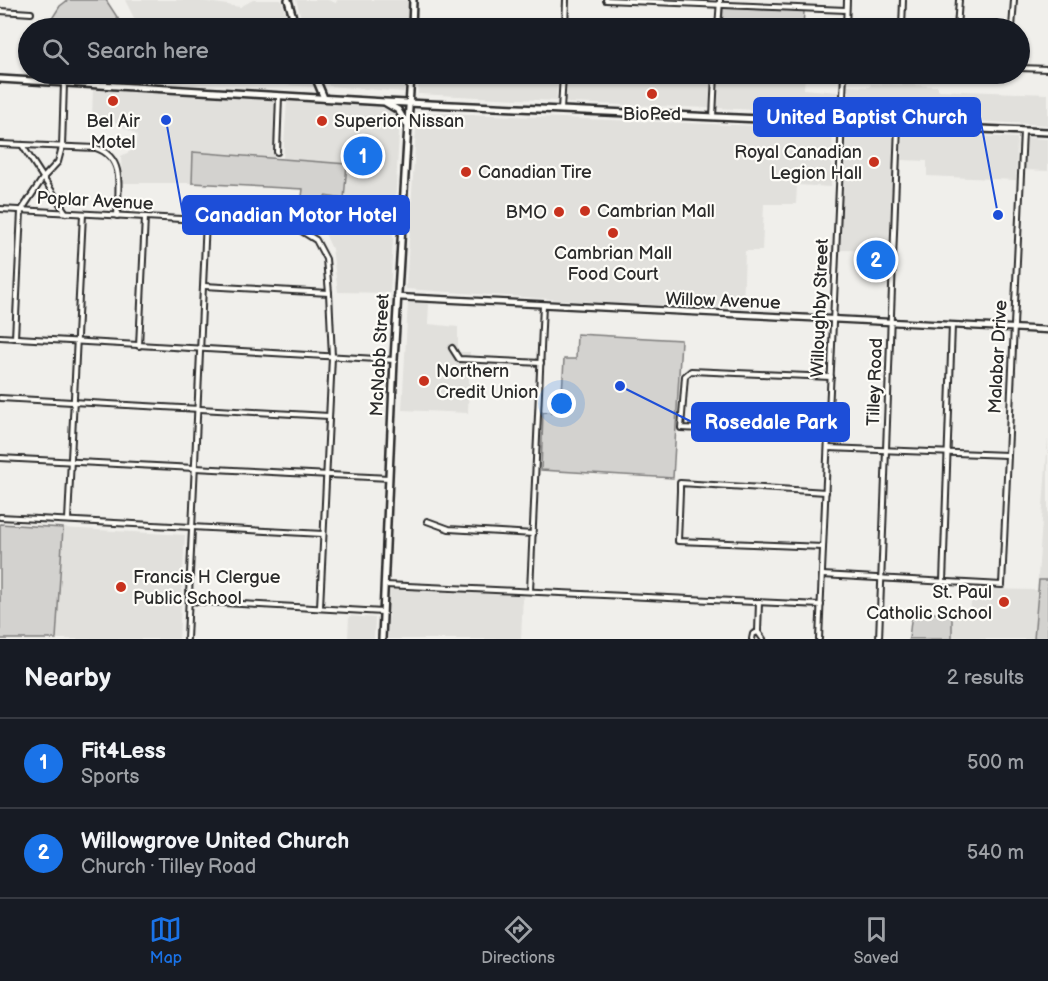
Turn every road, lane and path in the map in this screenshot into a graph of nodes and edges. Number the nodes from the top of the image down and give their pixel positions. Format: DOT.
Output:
graph roads {
  1 [pos="288,0"];
  2 [pos="414,0"];
  3 [pos="566,0"];
  4 [pos="606,0"];
  5 [pos="847,0"];
  6 [pos="903,0"];
  7 [pos="959,0"];
  8 [pos="1014,0"];
  9 [pos="720,3"];
  10 [pos="846,10"];
  11 [pos="0,11"];
  12 [pos="31,13"];
  13 [pos="293,18"];
  14 [pos="413,18"];
  15 [pos="565,18"];
  16 [pos="719,18"];
  17 [pos="846,18"];
  18 [pos="902,18"];
  19 [pos="958,18"];
  20 [pos="1013,18"];
  21 [pos="1030,68"];
  22 [pos="1048,69"];
  23 [pos="0,80"];
  24 [pos="18,81"];
  25 [pos="64,84"];
  26 [pos="82,84"];
  27 [pos="318,84"];
  28 [pos="411,84"];
  29 [pos="562,84"];
  30 [pos="715,84"];
  31 [pos="844,84"];
  32 [pos="279,95"];
  33 [pos="324,98"];
  34 [pos="385,102"];
  35 [pos="410,102"];
  36 [pos="561,110"];
  37 [pos="713,117"];
  38 [pos="842,122"];
  39 [pos="898,125"];
  40 [pos="408,127"];
  41 [pos="1023,131"];
  42 [pos="1048,132"];
  43 [pos="0,144"];
  44 [pos="22,145"];
  45 [pos="62,147"];
  46 [pos="277,152"];
  47 [pos="43,178"];
  48 [pos="0,209"];
  49 [pos="21,211"];
  50 [pos="66,213"];
  51 [pos="83,214"];
  52 [pos="117,216"];
  53 [pos="145,217"];
  54 [pos="206,220"];
  55 [pos="204,286"];
  56 [pos="329,292"];
  57 [pos="397,297"];
  58 [pos="543,305"];
  59 [pos="833,319"];
  60 [pos="890,321"];
  61 [pos="952,324"];
  62 [pos="1013,328"];
  63 [pos="1048,330"];
  64 [pos="0,337"];
  65 [pos="15,338"];
  66 [pos="76,343"];
  67 [pos="139,346"];
  68 [pos="452,348"];
  69 [pos="201,350"];
  70 [pos="332,357"];
  71 [pos="394,360"];
  72 [pos="541,363"];
  73 [pos="831,377"];
  74 [pos="0,398"];
  75 [pos="74,402"];
  76 [pos="199,409"];
  77 [pos="329,416"];
  78 [pos="828,435"];
  79 [pos="828,448"];
  80 [pos="886,451"];
  81 [pos="947,454"];
  82 [pos="1007,455"];
  83 [pos="0,458"];
  84 [pos="70,463"];
  85 [pos="196,469"];
  86 [pos="328,476"];
  87 [pos="389,478"];
  88 [pos="826,492"];
  89 [pos="0,517"];
  90 [pos="68,520"];
  91 [pos="427,521"];
  92 [pos="193,527"];
  93 [pos="323,534"];
  94 [pos="533,534"];
  95 [pos="823,547"];
  96 [pos="822,575"];
  97 [pos="881,579"];
  98 [pos="943,582"];
  99 [pos="385,585"];
  100 [pos="530,591"];
  101 [pos="189,601"];
  102 [pos="759,602"];
  103 [pos="821,605"];
  104 [pos="320,608"];
  105 [pos="384,612"];
  106 [pos="758,632"];
  107 [pos="187,639"];
  108 [pos="382,639"];
  109 [pos="752,639"];
  110 [pos="763,639"];
  111 [pos="819,639"];
  112 [pos="879,639"];
  1 -- 13 [label="main road"];
  2 -- 14 [label="main road"];
  3 -- 15 [label="street"];
  4 -- 9 [label="street"];
  5 -- 10 [label="street"];
  6 -- 18 [label="street"];
  7 -- 19 [label="street"];
  8 -- 20 [label="street"];
  9 -- 10 [label="street"];
  9 -- 16 [label="street"];
  10 -- 17 [label="street"];
  11 -- 12 [label="street"];
  21 -- 22 [label="street"];
  23 -- 24 [label="main road"];
  25 -- 45 [label="street"];
  26 -- 32 [label="main road"];
  27 -- 33 [label="main road"];
  28 -- 35 [label="main road, McNabb Street"];
  29 -- 36 [label="street"];
  30 -- 37 [label="street"];
  31 -- 38 [label="street, Willoughby Street"];
  32 -- 33 [label="main road"];
  32 -- 46 [label="street"];
  33 -- 34 [label="main road"];
  34 -- 35 [label="main road"];
  34 -- 40 [label="main road"];
  35 -- 36 [label="main road"];
  35 -- 40 [label="main road, McNabb Street"];
  36 -- 37 [label="main road"];
  37 -- 38 [label="main road"];
  38 -- 39 [label="main road"];
  38 -- 59 [label="street, Willoughby Street"];
  39 -- 41 [label="main road"];
  39 -- 60 [label="street, Tilley Road"];
  40 -- 57 [label="main road, McNabb Street"];
  41 -- 42 [label="main road"];
  41 -- 62 [label="street, Malabar Drive"];
  43 -- 44 [label="street"];
  44 -- 45 [label="street"];
  44 -- 47 [label="street"];
  45 -- 47 [label="street"];
  45 -- 52 [label="street"];
  47 -- 49 [label="street"];
  47 -- 50 [label="street"];
  48 -- 49 [label="street, Poplar Avenue"];
  49 -- 50 [label="street, Poplar Avenue"];
  49 -- 65 [label="street"];
  50 -- 51 [label="street, Poplar Avenue"];
  51 -- 52 [label="street, Poplar Avenue"];
  51 -- 66 [label="street"];
  52 -- 53 [label="street, Poplar Avenue"];
  53 -- 54 [label="street, Poplar Avenue"];
  53 -- 67 [label="street"];
  54 -- 55 [label="street"];
  54 -- 56 [label="street, Poplar Avenue"];
  55 -- 56 [label="street"];
  55 -- 69 [label="street"];
  56 -- 70 [label="street, Poplar Avenue"];
  57 -- 58 [label="street, Willow Avenue"];
  57 -- 71 [label="main road, McNabb Street"];
  58 -- 59 [label="street, Willow Avenue"];
  58 -- 72 [label="street"];
  59 -- 60 [label="street, Willow Avenue"];
  59 -- 73 [label="street, Willoughby Street"];
  60 -- 61 [label="street, Willow Avenue"];
  60 -- 80 [label="street, Tilley Road"];
  61 -- 62 [label="street, Willow Avenue"];
  61 -- 81 [label="street"];
  62 -- 63 [label="street, Willow Avenue"];
  62 -- 82 [label="street, Malabar Drive"];
  64 -- 65 [label="street"];
  65 -- 66 [label="street"];
  66 -- 67 [label="street"];
  66 -- 75 [label="street"];
  67 -- 69 [label="street"];
  68 -- 72 [label="street"];
  69 -- 70 [label="street"];
  69 -- 76 [label="street"];
  70 -- 71 [label="street"];
  70 -- 77 [label="street, Poplar Avenue"];
  71 -- 87 [label="main road, McNabb Street"];
  72 -- 94 [label="street"];
  73 -- 78 [label="street, Willoughby Street"];
  73 -- 78 [label="street"];
  74 -- 75 [label="street"];
  75 -- 76 [label="street"];
  75 -- 84 [label="street"];
  76 -- 77 [label="street"];
  76 -- 85 [label="street"];
  77 -- 86 [label="street, Poplar Avenue"];
  78 -- 79 [label="street, Willoughby Street"];
  79 -- 80 [label="street"];
  79 -- 88 [label="street, Willoughby Street"];
  80 -- 81 [label="street"];
  80 -- 97 [label="street, Tilley Road"];
  81 -- 82 [label="street"];
  81 -- 98 [label="street"];
  82 -- 98 [label="street, Malabar Drive"];
  83 -- 84 [label="street"];
  84 -- 85 [label="street"];
  84 -- 90 [label="street"];
  85 -- 86 [label="street"];
  85 -- 92 [label="street"];
  86 -- 87 [label="street"];
  86 -- 93 [label="street, Poplar Avenue"];
  87 -- 99 [label="main road, McNabb Street"];
  88 -- 95 [label="street, Willoughby Street"];
  88 -- 95 [label="street"];
  89 -- 90 [label="street"];
  90 -- 92 [label="street"];
  91 -- 94 [label="street"];
  92 -- 93 [label="street"];
  92 -- 101 [label="street"];
  93 -- 104 [label="street, Poplar Avenue"];
  94 -- 100 [label="street"];
  95 -- 96 [label="street, Willoughby Street"];
  96 -- 97 [label="street"];
  96 -- 103 [label="street, Willoughby Street"];
  97 -- 98 [label="street"];
  97 -- 112 [label="street, Tilley Road"];
  99 -- 100 [label="street"];
  99 -- 105 [label="main road, McNabb Street"];
  100 -- 102 [label="street"];
  101 -- 104 [label="street"];
  101 -- 107 [label="street"];
  102 -- 103 [label="street"];
  102 -- 106 [label="street"];
  103 -- 111 [label="street, Willoughby Street"];
  104 -- 105 [label="street"];
  105 -- 108 [label="main road, McNabb Street"];
  106 -- 109 [label="street"];
  106 -- 110 [label="street"];
}
